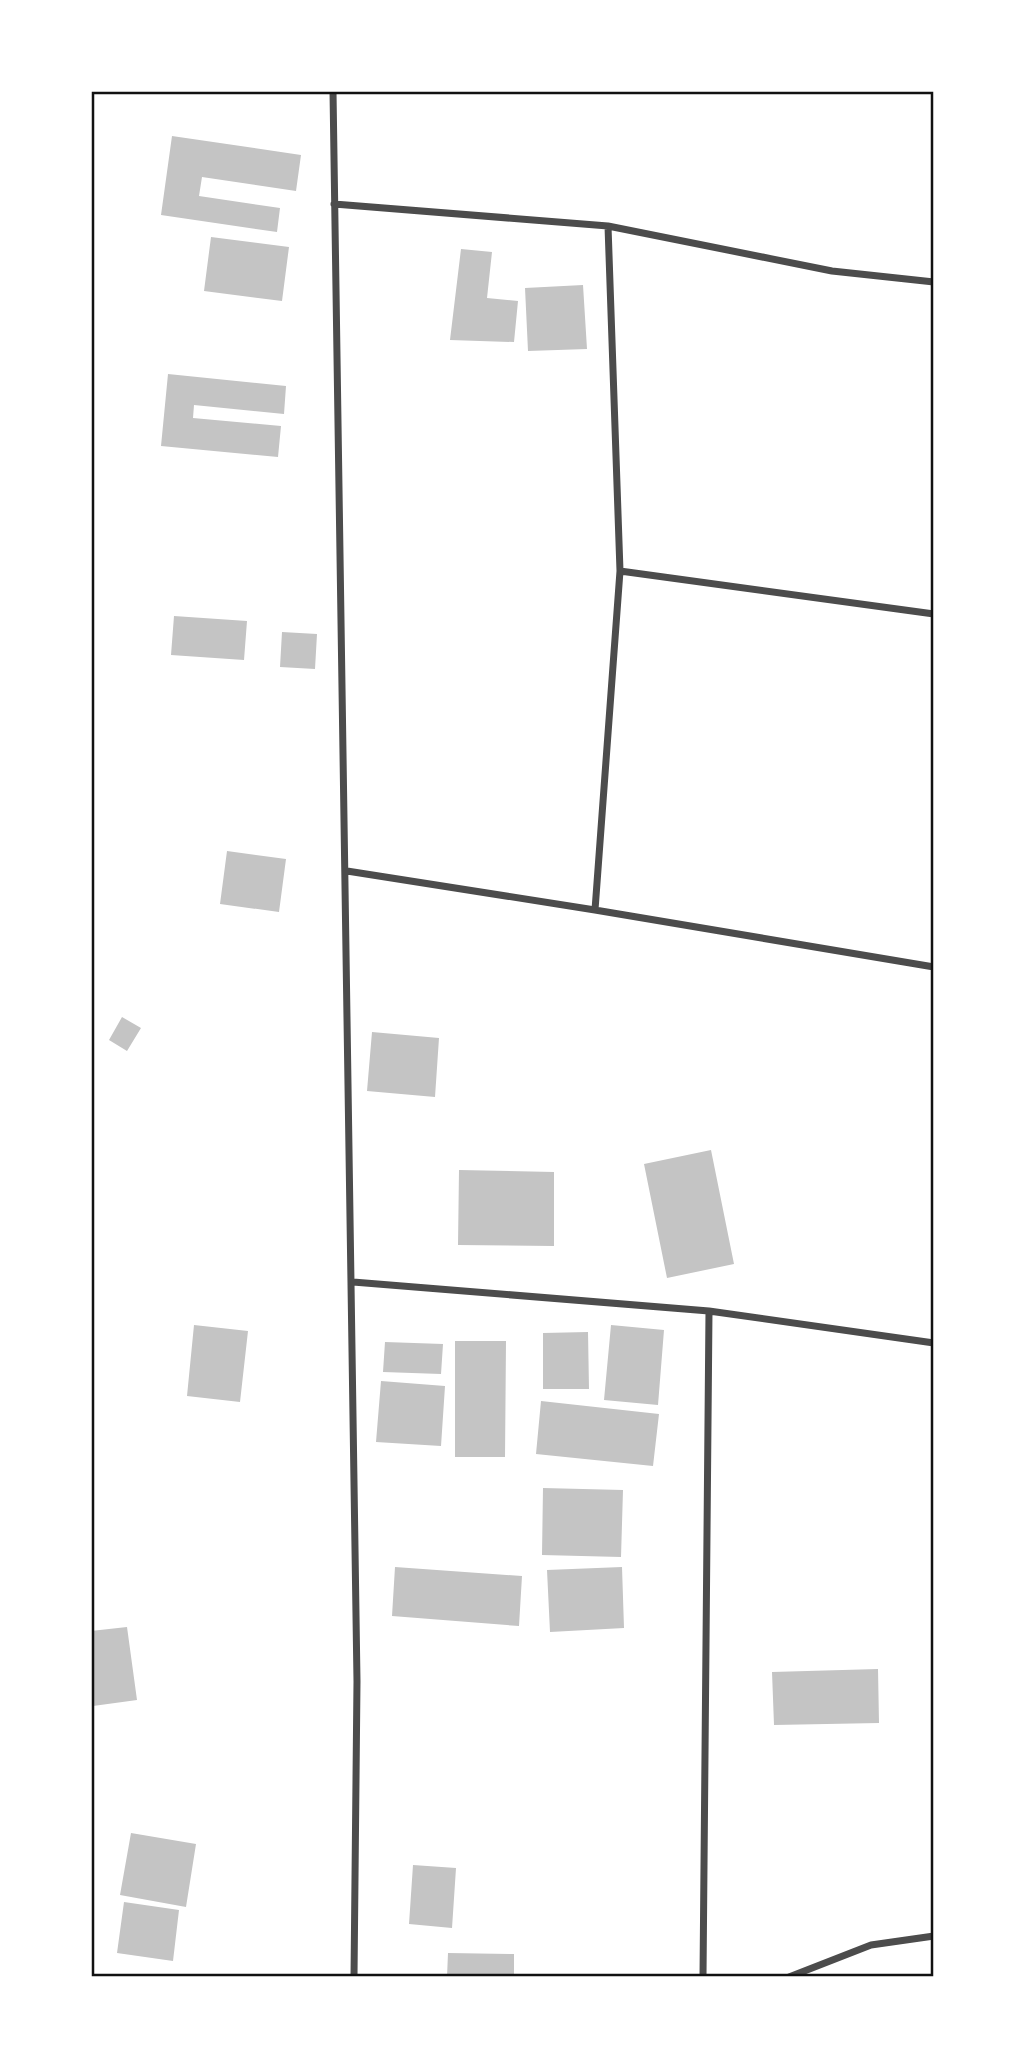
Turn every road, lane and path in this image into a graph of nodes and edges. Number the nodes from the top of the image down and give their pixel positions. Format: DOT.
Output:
graph roads {
  1 [pos="333,91"];
  2 [pos="334,204"];
  3 [pos="608,226"];
  4 [pos="934,282"];
  5 [pos="620,571"];
  6 [pos="934,614"];
  7 [pos="347,871"];
  8 [pos="594,910"];
  9 [pos="934,967"];
  10 [pos="353,1282"];
  11 [pos="709,1311"];
  12 [pos="934,1343"];
  13 [pos="934,1936"];
  14 [pos="355,1977"];
  15 [pos="703,1977"];
  16 [pos="789,1977"];
  1 -- 2 [label="street"];
  2 -- 3 [label="street"];
  2 -- 7 [label="street"];
  3 -- 4 [label="street"];
  3 -- 5 [label="street"];
  5 -- 6 [label="street"];
  5 -- 8 [label="street"];
  7 -- 8 [label="street"];
  7 -- 10 [label="street"];
  8 -- 9 [label="street"];
  10 -- 11 [label="street"];
  10 -- 14 [label="street"];
  11 -- 12 [label="street"];
  11 -- 15 [label="street"];
  13 -- 16 [label="street"];
}
